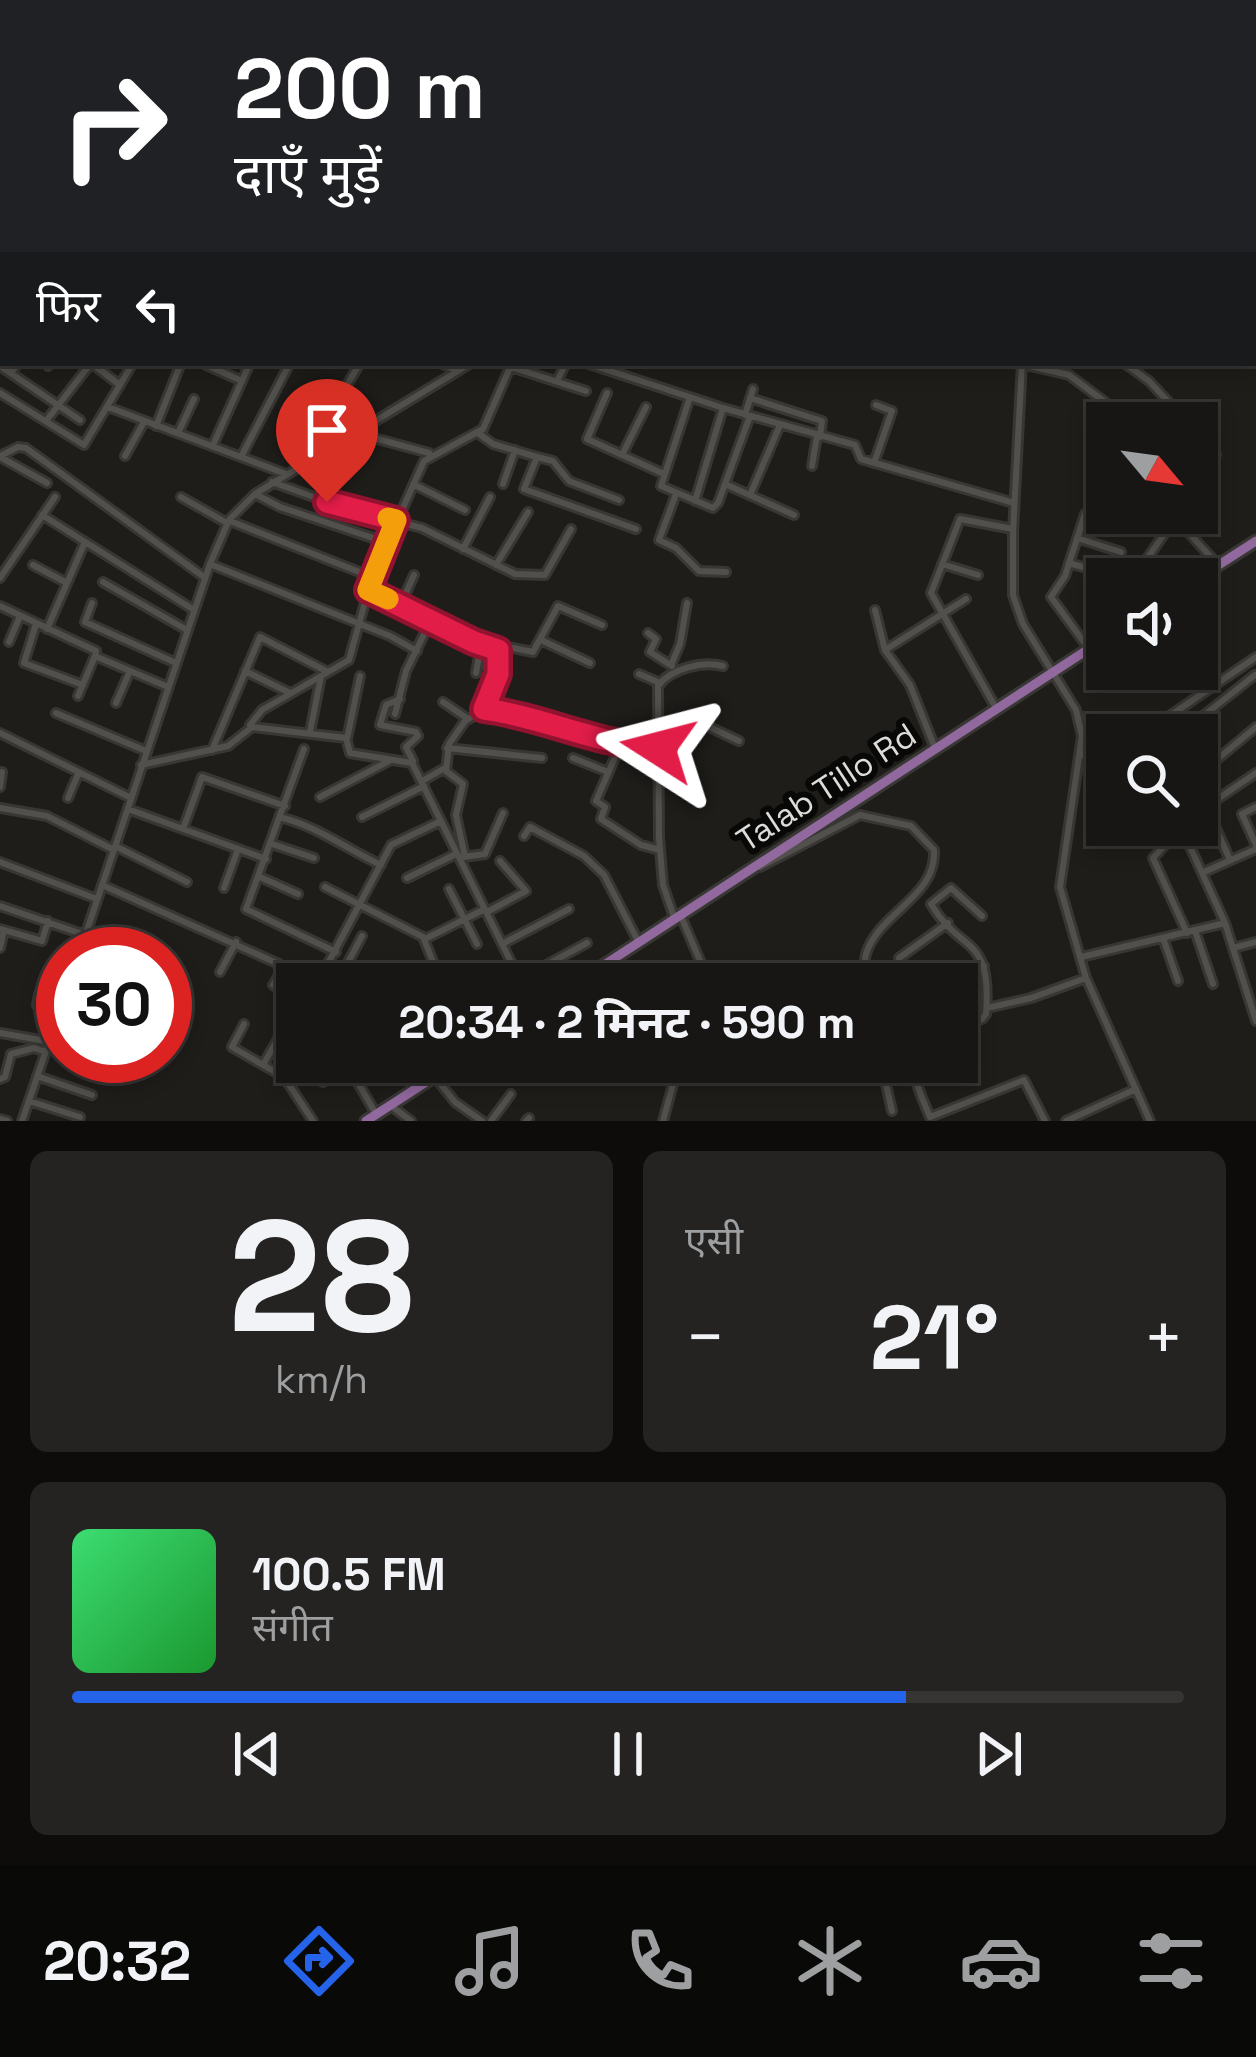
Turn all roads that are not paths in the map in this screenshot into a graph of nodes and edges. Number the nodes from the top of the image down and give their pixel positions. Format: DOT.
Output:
graph roads {
  1 [pos="0,366"];
  2 [pos="16,366"];
  3 [pos="89,366"];
  4 [pos="95,366"];
  5 [pos="132,366"];
  6 [pos="180,366"];
  7 [pos="209,366"];
  8 [pos="249,366"];
  9 [pos="288,366"];
  10 [pos="357,366"];
  11 [pos="447,366"];
  12 [pos="466,366"];
  13 [pos="512,366"];
  14 [pos="515,366"];
  15 [pos="565,366"];
  16 [pos="595,366"];
  17 [pos="1022,366"];
  18 [pos="1032,366"];
  19 [pos="1128,366"];
  20 [pos="458,371"];
  21 [pos="11,373"];
  22 [pos="242,380"];
  23 [pos="557,382"];
  24 [pos="120,385"];
  25 [pos="586,391"];
  26 [pos="0,393"];
  27 [pos="607,393"];
  28 [pos="345,395"];
  29 [pos="690,397"];
  30 [pos="194,399"];
  31 [pos="1105,402"];
  32 [pos="1168,402"];
  33 [pos="58,405"];
  34 [pos="876,405"];
  35 [pos="107,407"];
  36 [pos="646,407"];
  37 [pos="724,408"];
  38 [pos="748,416"];
  39 [pos="80,420"];
  40 [pos="45,422"];
  41 [pos="144,422"];
  42 [pos="367,425"];
  43 [pos="780,425"];
  44 [pos="156,426"];
  45 [pos="477,432"];
  46 [pos="178,433"];
  47 [pos="818,437"];
  48 [pos="212,445"];
  49 [pos="515,450"];
  50 [pos="433,454"];
  51 [pos="242,455"];
  52 [pos="622,455"];
  53 [pos="125,456"];
  54 [pos="0,457"];
  55 [pos="537,457"];
  56 [pos="874,464"];
  57 [pos="812,466"];
  58 [pos="283,473"];
  59 [pos="664,475"];
  60 [pos="272,482"];
  61 [pos="47,483"];
  62 [pos="503,484"];
  63 [pos="725,484"];
  64 [pos="416,485"];
  65 [pos="255,494"];
  66 [pos="676,494"];
  67 [pos="750,495"];
  68 [pos="55,497"];
  69 [pos="181,497"];
  70 [pos="490,497"];
  71 [pos="619,500"];
  72 [pos="695,501"];
  73 [pos="1014,503"];
  74 [pos="465,510"];
  75 [pos="528,512"];
  76 [pos="42,515"];
  77 [pos="794,515"];
  78 [pos="1086,516"];
  79 [pos="396,520"];
  80 [pos="225,521"];
  81 [pos="636,529"];
  82 [pos="571,530"];
  83 [pos="1013,530"];
  84 [pos="1190,534"];
  85 [pos="1077,538"];
  86 [pos="85,542"];
  87 [pos="385,542"];
  88 [pos="1256,542"];
  89 [pos="463,549"];
  90 [pos="1121,552"];
  91 [pos="1212,558"];
  92 [pos="1069,563"];
  93 [pos="210,564"];
  94 [pos="942,564"];
  95 [pos="33,565"];
  96 [pos="1218,565"];
  97 [pos="496,566"];
  98 [pos="1086,568"];
  99 [pos="726,572"];
  100 [pos="414,575"];
  101 [pos="978,575"];
  102 [pos="203,576"];
  103 [pos="372,577"];
  104 [pos="0,578"];
  105 [pos="104,582"];
  106 [pos="67,583"];
  107 [pos="368,590"];
  108 [pos="966,599"];
  109 [pos="92,603"];
  110 [pos="687,603"];
  111 [pos="401,604"];
  112 [pos="0,606"];
  113 [pos="192,608"];
  114 [pos="875,610"];
  115 [pos="940,615"];
  116 [pos="20,616"];
  117 [pos="431,620"];
  118 [pos="36,624"];
  119 [pos="602,625"];
  120 [pos="360,626"];
  121 [pos="47,629"];
  122 [pos="185,629"];
  123 [pos="648,633"];
  124 [pos="541,640"];
  125 [pos="9,642"];
  126 [pos="481,645"];
  127 [pos="1086,645"];
  128 [pos="498,650"];
  129 [pos="885,650"];
  130 [pos="417,651"];
  131 [pos="1086,651"];
  132 [pos="95,656"];
  133 [pos="1256,656"];
  134 [pos="173,661"];
  135 [pos="590,663"];
  136 [pos="723,666"];
  137 [pos="674,667"];
  138 [pos="130,671"];
  139 [pos="244,671"];
  140 [pos="1053,671"];
  141 [pos="325,674"];
  142 [pos="476,674"];
  143 [pos="639,674"];
  144 [pos="1255,675"];
  145 [pos="360,676"];
  146 [pos="1223,676"];
  147 [pos="659,682"];
  148 [pos="83,685"];
  149 [pos="165,686"];
  150 [pos="1234,692"];
  151 [pos="290,693"];
  152 [pos="78,696"];
  153 [pos="400,698"];
  154 [pos="443,702"];
  155 [pos="116,703"];
  156 [pos="484,709"];
  157 [pos="997,709"];
  158 [pos="56,713"];
  159 [pos="394,713"];
  160 [pos="1171,714"];
  161 [pos="1203,714"];
  162 [pos="468,719"];
  163 [pos="657,725"];
  164 [pos="248,728"];
  165 [pos="1256,728"];
  166 [pos="310,732"];
  167 [pos="0,733"];
  168 [pos="347,740"];
  169 [pos="739,741"];
  170 [pos="620,746"];
  171 [pos="447,748"];
  172 [pos="658,748"];
  173 [pos="934,748"];
  174 [pos="143,749"];
  175 [pos="304,749"];
  176 [pos="212,750"];
  177 [pos="1082,752"];
  178 [pos="1086,755"];
  179 [pos="542,758"];
  180 [pos="573,758"];
  181 [pos="1218,758"];
  182 [pos="392,760"];
  183 [pos="141,765"];
  184 [pos="414,765"];
  185 [pos="446,768"];
  186 [pos="2,772"];
  187 [pos="79,772"];
  188 [pos="608,772"];
  189 [pos="1256,773"];
  190 [pos="423,784"];
  191 [pos="0,787"];
  192 [pos="128,796"];
  193 [pos="320,796"];
  194 [pos="1218,797"];
  195 [pos="68,798"];
  196 [pos="285,806"];
  197 [pos="1256,807"];
  198 [pos="0,808"];
  199 [pos="128,809"];
  200 [pos="502,813"];
  201 [pos="281,817"];
  202 [pos="362,817"];
  203 [pos="441,821"];
  204 [pos="183,829"];
  205 [pos="1218,832"];
  206 [pos="524,836"];
  207 [pos="272,844"];
  208 [pos="1163,846"];
  209 [pos="1191,846"];
  210 [pos="1256,847"];
  211 [pos="112,848"];
  212 [pos="238,849"];
  213 [pos="660,850"];
  214 [pos="461,857"];
  215 [pos="314,858"];
  216 [pos="266,859"];
  217 [pos="1231,860"];
  218 [pos="500,861"];
  219 [pos="0,862"];
  220 [pos="381,865"];
  221 [pos="1203,872"];
  222 [pos="746,873"];
  223 [pos="260,877"];
  224 [pos="407,878"];
  225 [pos="188,882"];
  226 [pos="102,885"];
  227 [pos="325,887"];
  228 [pos="224,888"];
  229 [pos="449,889"];
  230 [pos="298,894"];
  231 [pos="93,898"];
  232 [pos="361,904"];
  233 [pos="0,907"];
  234 [pos="569,909"];
  235 [pos="486,910"];
  236 [pos="677,915"];
  237 [pos="982,916"];
  238 [pos="465,919"];
  239 [pos="48,921"];
  240 [pos="948,923"];
  241 [pos="1225,923"];
  242 [pos="64,927"];
  243 [pos="84,927"];
  244 [pos="2,930"];
  245 [pos="1191,932"];
  246 [pos="362,936"];
  247 [pos="1163,938"];
  248 [pos="425,940"];
  249 [pos="236,942"];
  250 [pos="639,942"];
  251 [pos="1256,942"];
  252 [pos="505,943"];
  253 [pos="587,943"];
  254 [pos="477,944"];
  255 [pos="0,948"];
  256 [pos="1232,948"];
  257 [pos="336,952"];
  258 [pos="1081,957"];
  259 [pos="277,963"];
  260 [pos="329,963"];
  261 [pos="348,963"];
  262 [pos="434,963"];
  263 [pos="514,963"];
  264 [pos="550,963"];
  265 [pos="607,963"];
  266 [pos="701,963"];
  267 [pos="865,963"];
  268 [pos="899,963"];
  269 [pos="984,966"];
  270 [pos="978,967"];
  271 [pos="220,972"];
  272 [pos="1087,978"];
  273 [pos="1178,981"];
  274 [pos="1213,984"];
  275 [pos="987,1008"];
  276 [pos="978,1020"];
  277 [pos="1256,1022"];
  278 [pos="244,1024"];
  279 [pos="0,1033"];
  280 [pos="36,1038"];
  281 [pos="276,1042"];
  282 [pos="36,1052"];
  283 [pos="263,1065"];
  284 [pos="0,1078"];
  285 [pos="36,1082"];
  286 [pos="58,1083"];
  287 [pos="355,1083"];
  288 [pos="424,1083"];
  289 [pos="445,1083"];
  290 [pos="673,1083"];
  291 [pos="886,1083"];
  292 [pos="915,1083"];
  293 [pos="1136,1089"];
  294 [pos="511,1094"];
  295 [pos="92,1095"];
  296 [pos="29,1101"];
  297 [pos="390,1105"];
  298 [pos="892,1111"];
  299 [pos="80,1117"];
  300 [pos="371,1118"];
  301 [pos="22,1121"];
  302 [pos="313,1121"];
  303 [pos="411,1121"];
  304 [pos="487,1121"];
  305 [pos="663,1121"];
  306 [pos="1046,1121"];
  307 [pos="1066,1121"];
  308 [pos="1150,1121"];
  1 -- 21 [label="street"];
  2 -- 21 [label="street"];
  3 -- 33 [label="street"];
  4 -- 24 [label="street"];
  5 -- 24 [label="street"];
  6 -- 44 [label="street"];
  7 -- 22 [label="street"];
  8 -- 22 [label="street"];
  9 -- 51 [label="street"];
  10 -- 28 [label="street"];
  11 -- 20 [label="street"];
  12 -- 20 [label="street"];
  13 -- 45 [label="street"];
  14 -- 23 [label="street"];
  15 -- 23 [label="street"];
  16 -- 29 [label="street"];
  17 -- 73 [label="street"];
  18 -- 31 [label="street"];
  19 -- 32 [label="street"];
  20 -- 42 [label="street"];
  21 -- 33 [label="street"];
  22 -- 48 [label="street"];
  23 -- 25 [label="street"];
  24 -- 35 [label="street"];
  26 -- 40 [label="street"];
  27 -- 52 [label="street"];
  29 -- 37 [label="street"];
  29 -- 59 [label="street"];
  30 -- 46 [label="street"];
  33 -- 39 [label="street"];
  33 -- 40 [label="street"];
  34 -- 56 [label="street"];
  35 -- 40 [label="street"];
  35 -- 41 [label="street"];
  36 -- 52 [label="street"];
  37 -- 38 [label="street"];
  37 -- 72 [label="street"];
  38 -- 43 [label="street"];
  38 -- 47 [label="street"];
  38 -- 63 [label="street"];
  41 -- 44 [label="street"];
  41 -- 53 [label="street"];
  42 -- 50 [label="street"];
  42 -- 58 [label="street"];
  43 -- 47 [label="street"];
  43 -- 67 [label="street"];
  44 -- 46 [label="street"];
  45 -- 49 [label="street"];
  45 -- 50 [label="street"];
  46 -- 48 [label="street"];
  47 -- 56 [label="street"];
  47 -- 57 [label="street"];
  48 -- 51 [label="street"];
  49 -- 55 [label="street"];
  49 -- 62 [label="street"];
  50 -- 64 [label="street"];
  51 -- 58 [label="street"];
  52 -- 59 [label="street"];
  54 -- 61 [label="street"];
  54 -- 102 [label="street"];
  55 -- 71 [label="street"];
  55 -- 81 [label="street"];
  56 -- 73 [label="street"];
  58 -- 60 [label="street"];
  59 -- 66 [label="street"];
  60 -- 65 [label="street"];
  60 -- 79 [label="street"];
  63 -- 67 [label="street"];
  63 -- 72 [label="street"];
  64 -- 74 [label="street"];
  64 -- 79 [label="street"];
  65 -- 80 [label="street"];
  65 -- 87 [label="street"];
  66 -- 72 [label="street"];
  66 -- 99 [label="street"];
  67 -- 77 [label="street"];
  68 -- 76 [label="street"];
  69 -- 80 [label="street"];
  70 -- 89 [label="street"];
  73 -- 83 [label="street"];
  75 -- 97 [label="street"];
  76 -- 86 [label="street"];
  76 -- 104 [label="street"];
  78 -- 85 [label="street"];
  79 -- 87 [label="street"];
  79 -- 89 [label="street"];
  80 -- 93 [label="street"];
  80 -- 103 [label="street"];
  82 -- 97 [label="street"];
  83 -- 94 [label="street"];
  83 -- 140 [label="street"];
  84 -- 91 [label="street"];
  85 -- 90 [label="street"];
  85 -- 92 [label="street"];
  86 -- 106 [label="street"];
  86 -- 113 [label="street"];
  87 -- 103 [label="street"];
  88 -- 96 [label="main road"];
  89 -- 97 [label="street"];
  92 -- 98 [label="street"];
  92 -- 127 [label="street"];
  93 -- 102 [label="street"];
  93 -- 120 [label="street"];
  94 -- 101 [label="street"];
  94 -- 115 [label="street"];
  95 -- 106 [label="street"];
  100 -- 111 [label="street"];
  102 -- 113 [label="street"];
  103 -- 107 [label="street"];
  105 -- 122 [label="street"];
  106 -- 121 [label="street"];
  107 -- 111 [label="street"];
  107 -- 120 [label="street"];
  108 -- 115 [label="street"];
  109 -- 134 [label="street"];
  110 -- 137 [label="street"];
  111 -- 117 [label="street"];
  112 -- 116 [label="street"];
  113 -- 122 [label="street"];
  114 -- 129 [label="street"];
  115 -- 129 [label="street"];
  115 -- 157 [label="street"];
  116 -- 118 [label="street"];
  116 -- 125 [label="street"];
  117 -- 126 [label="street"];
  117 -- 130 [label="street"];
  118 -- 121 [label="street"];
  118 -- 148 [label="street"];
  119 -- 124 [label="street"];
  120 -- 130 [label="street"];
  120 -- 141 [label="street"];
  121 -- 132 [label="street"];
  122 -- 134 [label="street"];
  123 -- 137 [label="street"];
  124 -- 128 [label="street"];
  124 -- 135 [label="street"];
  126 -- 128 [label="street"];
  126 -- 142 [label="street"];
  128 -- 156 [label="street"];
  129 -- 173 [label="street"];
  130 -- 153 [label="street"];
  131 -- 140 [label="main road, Talab Tillo Rd"];
  132 -- 138 [label="street"];
  132 -- 148 [label="street"];
  133 -- 146 [label="street"];
  134 -- 149 [label="street"];
  136 -- 137 [label="street"];
  137 -- 147 [label="street"];
  138 -- 149 [label="street"];
  138 -- 155 [label="street"];
  139 -- 141 [label="street"];
  139 -- 151 [label="street"];
  139 -- 176 [label="street"];
  140 -- 157 [label="main road, Talab Tillo Rd"];
  140 -- 177 [label="street"];
  141 -- 151 [label="street"];
  141 -- 166 [label="street"];
  143 -- 147 [label="street"];
  144 -- 150 [label="street"];
  145 -- 168 [label="street"];
  146 -- 150 [label="street"];
  146 -- 160 [label="street"];
  147 -- 163 [label="street"];
  148 -- 152 [label="street"];
  149 -- 174 [label="street"];
  150 -- 161 [label="street"];
  151 -- 164 [label="street"];
  153 -- 159 [label="street"];
  153 -- 184 [label="street"];
  154 -- 162 [label="street"];
  156 -- 162 [label="street"];
  156 -- 170 [label="street"];
  157 -- 173 [label="main road, Talab Tillo Rd"];
  158 -- 174 [label="street"];
  162 -- 171 [label="street"];
  163 -- 169 [label="street"];
  163 -- 172 [label="street"];
  164 -- 166 [label="street"];
  164 -- 176 [label="street"];
  165 -- 181 [label="street"];
  166 -- 168 [label="street"];
  167 -- 187 [label="street"];
  168 -- 182 [label="street"];
  170 -- 172 [label="street"];
  170 -- 188 [label="street"];
  171 -- 179 [label="street"];
  171 -- 185 [label="street"];
  172 -- 213 [label="street"];
  173 -- 222 [label="main road, Talab Tillo Rd"];
  174 -- 183 [label="street"];
  175 -- 196 [label="street"];
  176 -- 183 [label="street"];
  177 -- 178 [label="street"];
  177 -- 258 [label="street"];
  180 -- 188 [label="street"];
  182 -- 184 [label="street"];
  182 -- 193 [label="street"];
  183 -- 192 [label="street"];
  184 -- 190 [label="street"];
  185 -- 190 [label="street"];
  185 -- 214 [label="street"];
  186 -- 191 [label="street"];
  187 -- 192 [label="street"];
  187 -- 195 [label="street"];
  188 -- 213 [label="street"];
  189 -- 194 [label="street"];
  190 -- 202 [label="street"];
  190 -- 203 [label="street"];
  192 -- 199 [label="street"];
  196 -- 201 [label="street"];
  196 -- 204 [label="street"];
  197 -- 210 [label="street"];
  198 -- 211 [label="street"];
  199 -- 204 [label="street"];
  199 -- 211 [label="street"];
  200 -- 214 [label="street"];
  201 -- 207 [label="street"];
  201 -- 220 [label="street"];
  203 -- 214 [label="street"];
  203 -- 220 [label="street"];
  204 -- 212 [label="street"];
  205 -- 217 [label="street"];
  206 -- 250 [label="street"];
  207 -- 215 [label="street"];
  207 -- 216 [label="street"];
  208 -- 245 [label="street"];
  209 -- 221 [label="street"];
  210 -- 217 [label="street"];
  211 -- 225 [label="street"];
  211 -- 226 [label="street"];
  212 -- 216 [label="street"];
  212 -- 228 [label="street"];
  213 -- 236 [label="street"];
  214 -- 224 [label="street"];
  214 -- 235 [label="street"];
  216 -- 223 [label="street"];
  217 -- 221 [label="street"];
  218 -- 235 [label="street"];
  219 -- 231 [label="street"];
  220 -- 232 [label="street"];
  221 -- 241 [label="street"];
  222 -- 236 [label="main road, Talab Tillo Rd"];
  222 -- 267 [label="street"];
  223 -- 230 [label="street"];
  223 -- 257 [label="street"];
  226 -- 231 [label="street"];
  226 -- 249 [label="street"];
  227 -- 232 [label="street"];
  229 -- 238 [label="street"];
  231 -- 243 [label="street"];
  232 -- 248 [label="street"];
  232 -- 257 [label="street"];
  233 -- 239 [label="street"];
  234 -- 252 [label="street"];
  235 -- 238 [label="street"];
  235 -- 252 [label="street"];
  236 -- 250 [label="main road, Talab Tillo Rd"];
  236 -- 266 [label="street"];
  237 -- 240 [label="street"];
  238 -- 248 [label="street"];
  238 -- 254 [label="street"];
  239 -- 242 [label="street"];
  239 -- 244 [label="street"];
  240 -- 268 [label="street"];
  240 -- 269 [label="street"];
  241 -- 245 [label="street"];
  241 -- 256 [label="street"];
  244 -- 255 [label="street"];
  245 -- 247 [label="street"];
  245 -- 274 [label="street"];
  246 -- 261 [label="street"];
  247 -- 258 [label="street"];
  247 -- 273 [label="street"];
  248 -- 262 [label="street"];
  249 -- 259 [label="street"];
  249 -- 271 [label="street"];
  250 -- 265 [label="main road, Talab Tillo Rd"];
  251 -- 256 [label="street"];
  252 -- 263 [label="street"];
  253 -- 264 [label="street"];
  256 -- 277 [label="street"];
  257 -- 260 [label="street"];
  258 -- 272 [label="street"];
  269 -- 270 [label="street"];
  269 -- 275 [label="street"];
  272 -- 275 [label="street"];
  272 -- 293 [label="street"];
  275 -- 276 [label="street"];
  278 -- 283 [label="street"];
  279 -- 280 [label="street"];
  281 -- 283 [label="street"];
  282 -- 284 [label="street"];
  283 -- 302 [label="street"];
  285 -- 296 [label="street"];
  286 -- 295 [label="street"];
  287 -- 300 [label="street"];
  288 -- 297 [label="main road"];
  289 -- 304 [label="street"];
  290 -- 305 [label="street"];
  291 -- 298 [label="street"];
  292 -- 306 [label="street"];
  293 -- 307 [label="street"];
  293 -- 308 [label="street"];
  294 -- 304 [label="street"];
  296 -- 299 [label="street"];
  296 -- 301 [label="street"];
  297 -- 300 [label="main road"];
  297 -- 303 [label="street"];
}
